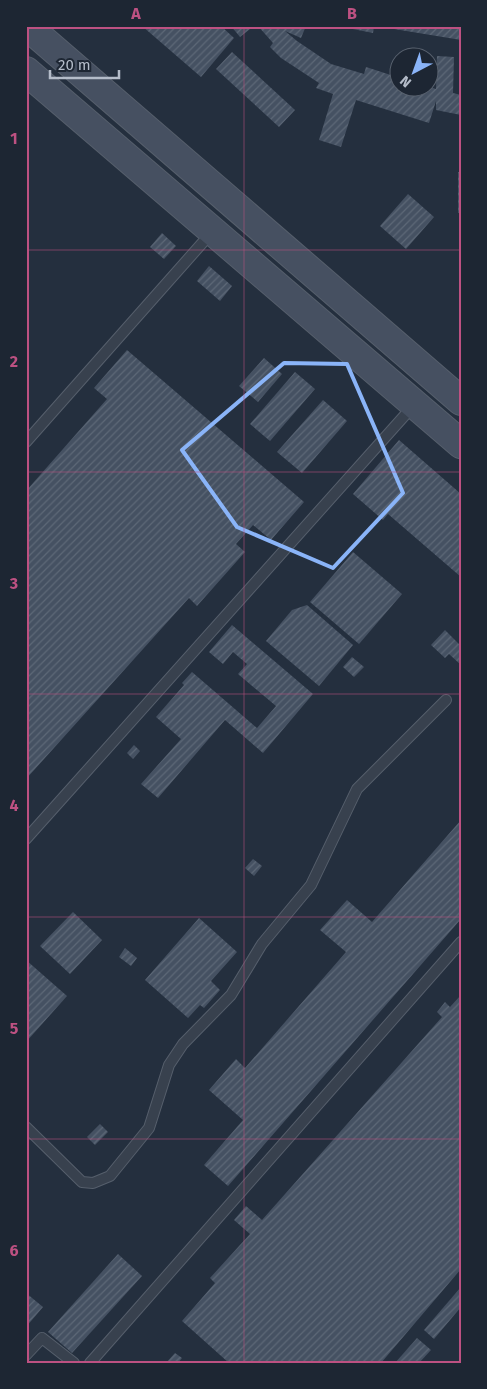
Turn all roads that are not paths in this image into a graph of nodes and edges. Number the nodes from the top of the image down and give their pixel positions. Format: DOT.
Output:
graph roads {
  1 [pos="28,26"];
  2 [pos="26,71"];
  3 [pos="213,231"];
  4 [pos="461,401"];
  5 [pos="415,404"];
  6 [pos="26,442"];
  7 [pos="461,444"];
  8 [pos="446,700"];
  9 [pos="26,839"];
  10 [pos="461,942"];
  11 [pos="26,1127"];
  12 [pos="26,1355"];
  13 [pos="74,1363"];
  14 [pos="90,1363"];
  1 -- 4 [label="main road"];
  2 -- 3 [label="main road"];
  3 -- 5 [label="main road"];
  3 -- 6 [label="lane"];
  5 -- 7 [label="main road"];
  5 -- 9 [label="lane"];
  8 -- 11 [label="lane"];
  10 -- 14 [label="lane"];
  12 -- 13 [label="lane"];
}
